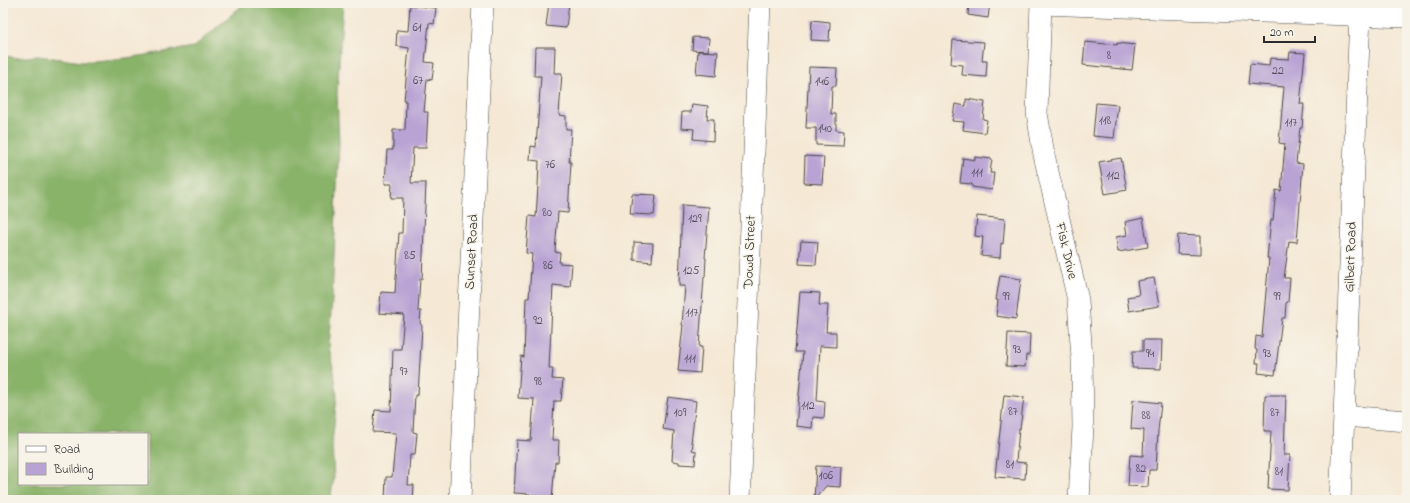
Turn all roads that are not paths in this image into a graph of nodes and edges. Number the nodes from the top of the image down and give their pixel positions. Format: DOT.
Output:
graph roads {
  1 [pos="484,3"];
  2 [pos="760,3"];
  3 [pos="1041,3"];
  4 [pos="1360,15"];
  5 [pos="1407,17"];
  6 [pos="1344,416"];
  7 [pos="1407,421"];
  8 [pos="460,500"];
  9 [pos="740,500"];
  10 [pos="1079,500"];
  11 [pos="1340,500"];
  1 -- 8 [label="street, Sunset Road"];
  2 -- 9 [label="street, Dowd Street"];
  3 -- 4 [label="street"];
  3 -- 10 [label="street, Fisk Drive"];
  4 -- 5 [label="street"];
  4 -- 6 [label="street, Gilbert Road"];
  6 -- 7 [label="street"];
  6 -- 11 [label="street, Gilbert Road"];
}
